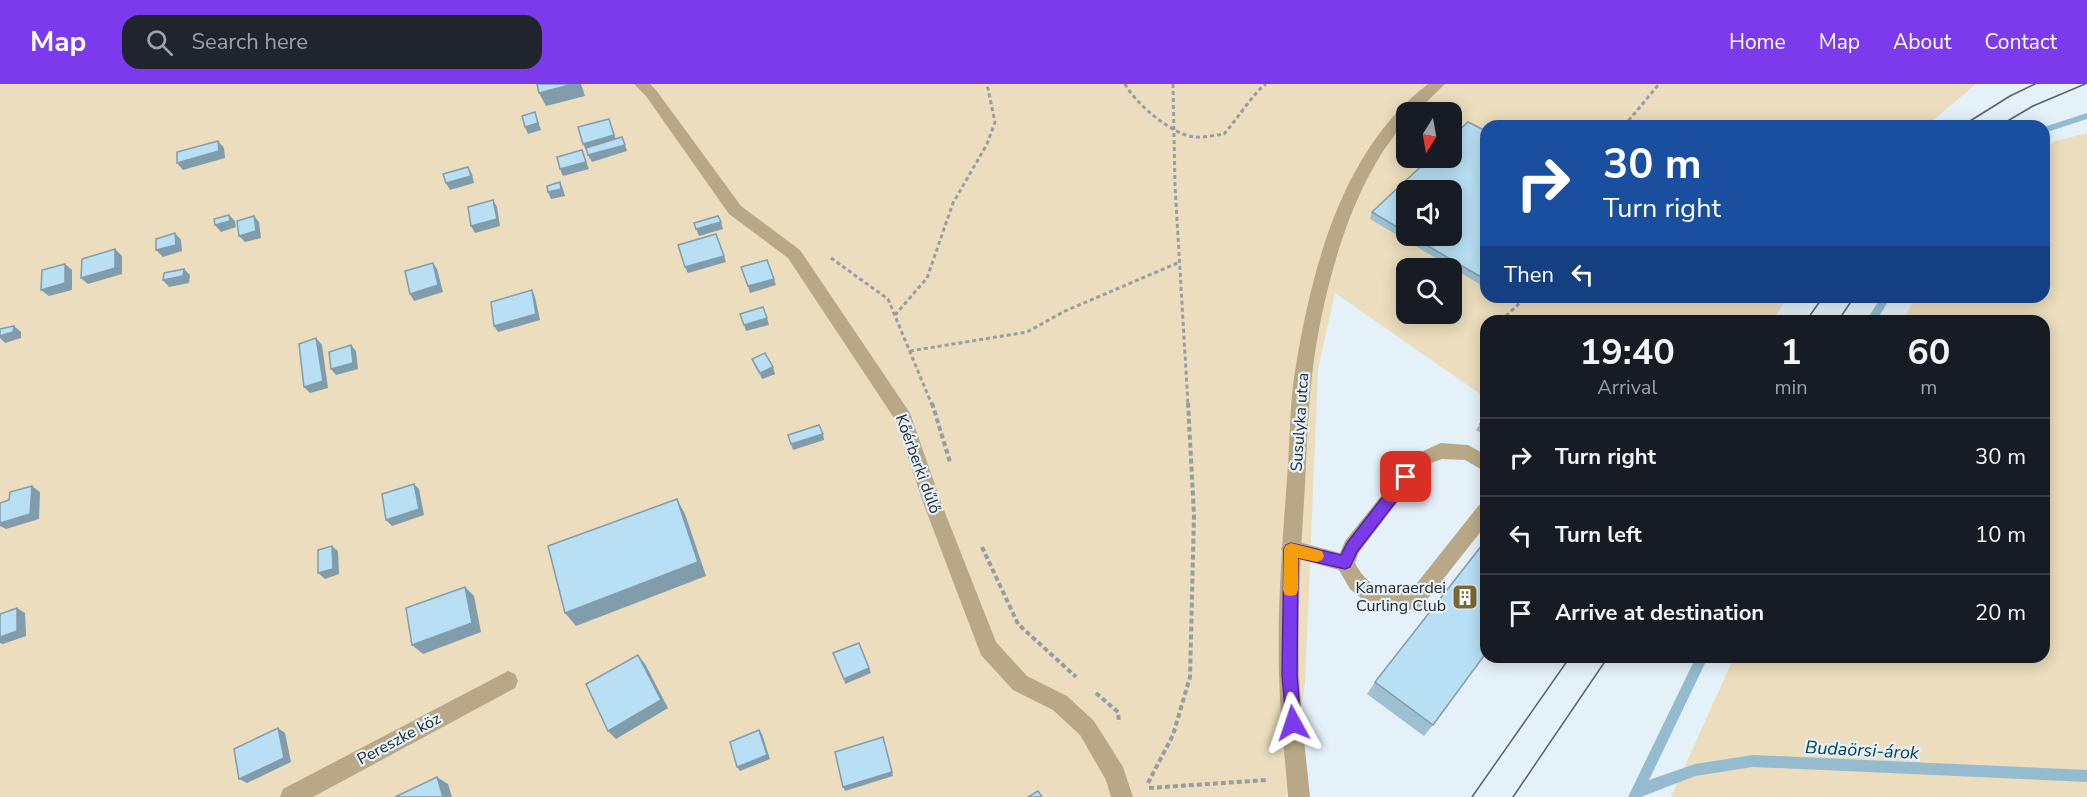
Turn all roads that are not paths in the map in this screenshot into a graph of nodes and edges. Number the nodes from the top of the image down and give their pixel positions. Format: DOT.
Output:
graph roads {
  1 [pos="641,84"];
  2 [pos="1438,84"];
  3 [pos="1480,460"];
  4 [pos="1480,519"];
  5 [pos="1291,549"];
  6 [pos="1345,563"];
  7 [pos="508,681"];
  8 [pos="1299,788"];
  9 [pos="291,797"];
  10 [pos="1122,797"];
  1 -- 10 [label="street, Kőérberki dűlő"];
  2 -- 5 [label="street, Susulyka utca"];
  3 -- 6 [label="street"];
  4 -- 6 [label="street"];
  5 -- 6 [label="street"];
  5 -- 8 [label="street, Susulyka utca"];
  7 -- 9 [label="street, Pereszke köz"];
}
